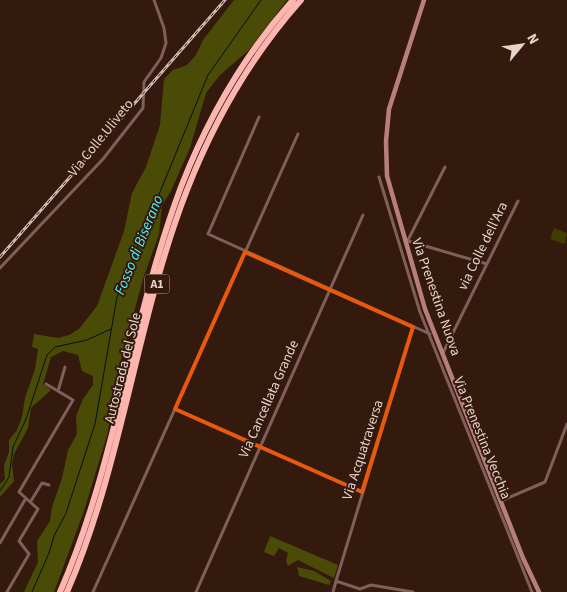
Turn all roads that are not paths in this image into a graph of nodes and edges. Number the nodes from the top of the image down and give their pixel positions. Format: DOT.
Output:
graph roads {
  1 [pos="154,0"];
  2 [pos="293,0"];
  3 [pos="302,0"];
  4 [pos="424,0"];
  5 [pos="259,117"];
  6 [pos="298,134"];
  7 [pos="445,167"];
  8 [pos="379,177"];
  9 [pos="518,201"];
  10 [pos="363,214"];
  11 [pos="407,243"];
  12 [pos="245,252"];
  13 [pos="487,264"];
  14 [pos="0,268"];
  15 [pos="331,291"];
  16 [pos="412,327"];
  17 [pos="432,334"];
  18 [pos="443,355"];
  19 [pos="65,367"];
  20 [pos="46,384"];
  21 [pos="58,391"];
  22 [pos="175,409"];
  23 [pos="567,424"];
  24 [pos="260,448"];
  25 [pos="49,485"];
  26 [pos="362,492"];
  27 [pos="26,498"];
  28 [pos="31,502"];
  29 [pos="501,502"];
  30 [pos="0,543"];
  31 [pos="336,580"];
  32 [pos="7,592"];
  33 [pos="60,592"];
  34 [pos="67,592"];
  35 [pos="93,592"];
  36 [pos="196,592"];
  37 [pos="334,592"];
  38 [pos="413,592"];
  39 [pos="532,592"];
  40 [pos="539,592"];
  1 -- 14 [label="street, Via Colle Uliveto"];
  2 -- 33 [label="highway, Autostrada del Sole / A1"];
  3 -- 34 [label="highway, Autostrada del Sole / A1"];
  4 -- 11 [label="main road, Via Prenestina Nuova"];
  5 -- 12 [label="street"];
  6 -- 12 [label="street"];
  7 -- 11 [label="street"];
  8 -- 17 [label="street, Via Prenestina Vecchia"];
  9 -- 13 [label="street, via Colle dell'Ara"];
  10 -- 15 [label="street, Via Cancellata Grande"];
  11 -- 13 [label="street"];
  11 -- 17 [label="main road, Via Prenestina Nuova"];
  12 -- 15 [label="street"];
  12 -- 22 [label="street"];
  13 -- 18 [label="street, via Colle dell'Ara"];
  15 -- 16 [label="street"];
  15 -- 24 [label="street, Via Cancellata Grande"];
  16 -- 17 [label="street"];
  16 -- 26 [label="street, Via Acquatraversa"];
  17 -- 18 [label="main road, Via Prenestina Nuova"];
  17 -- 39 [label="street, Via Prenestina Vecchia"];
  18 -- 29 [label="main road, Via Prenestina Nuova"];
  19 -- 21 [label="street"];
  20 -- 21 [label="street"];
  21 -- 27 [label="street"];
  22 -- 24 [label="street"];
  22 -- 35 [label="street"];
  23 -- 29 [label="street"];
  24 -- 26 [label="street"];
  24 -- 36 [label="street, Via Cancellata Grande"];
  25 -- 28 [label="street"];
  26 -- 31 [label="street, Via Acquatraversa"];
  27 -- 28 [label="street"];
  27 -- 30 [label="street"];
  28 -- 32 [label="street"];
  29 -- 40 [label="main road, Via Prenestina Nuova"];
  31 -- 37 [label="street, Via Acquatraversa"];
  31 -- 38 [label="street"];
}
